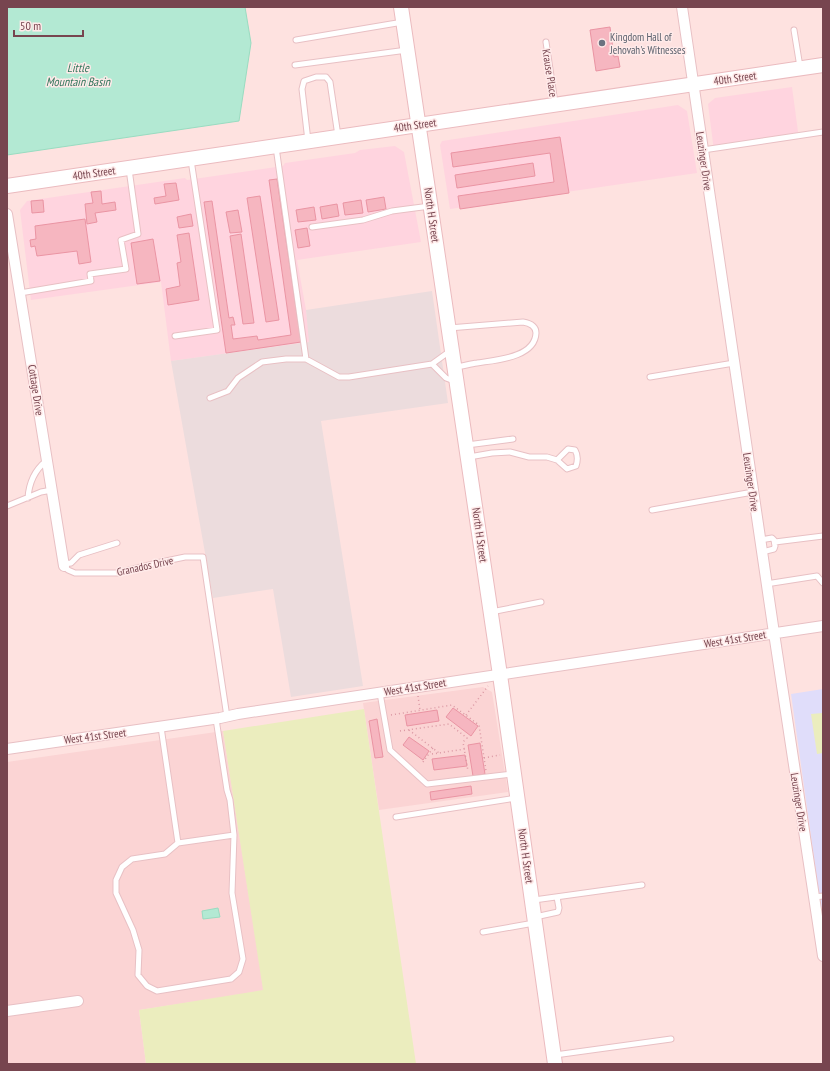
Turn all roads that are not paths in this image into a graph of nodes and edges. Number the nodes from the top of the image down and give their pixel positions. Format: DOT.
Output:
graph roads {
  1 [pos="402,7"];
  2 [pos="682,7"];
  3 [pos="404,22"];
  4 [pos="794,30"];
  5 [pos="296,40"];
  6 [pos="546,42"];
  7 [pos="408,50"];
  8 [pos="295,65"];
  9 [pos="823,65"];
  10 [pos="800,68"];
  11 [pos="692,84"];
  12 [pos="555,104"];
  13 [pos="419,125"];
  14 [pos="823,132"];
  15 [pos="338,137"];
  16 [pos="308,141"];
  17 [pos="276,146"];
  18 [pos="702,150"];
  19 [pos="191,158"];
  20 [pos="129,168"];
  21 [pos="7,186"];
  22 [pos="431,206"];
  23 [pos="7,214"];
  24 [pos="312,227"];
  25 [pos="20,293"];
  26 [pos="449,328"];
  27 [pos="175,336"];
  28 [pos="452,350"];
  29 [pos="306,359"];
  30 [pos="432,364"];
  31 [pos="734,364"];
  32 [pos="455,367"];
  33 [pos="650,377"];
  34 [pos="457,382"];
  35 [pos="210,398"];
  36 [pos="513,438"];
  37 [pos="467,451"];
  38 [pos="557,460"];
  39 [pos="47,461"];
  40 [pos="52,490"];
  41 [pos="753,492"];
  42 [pos="28,498"];
  43 [pos="7,506"];
  44 [pos="652,510"];
  45 [pos="823,536"];
  46 [pos="760,540"];
  47 [pos="774,542"];
  48 [pos="117,543"];
  49 [pos="762,552"];
  50 [pos="64,565"];
  51 [pos="823,582"];
  52 [pos="766,584"];
  53 [pos="541,602"];
  54 [pos="491,612"];
  55 [pos="823,626"];
  56 [pos="774,633"];
  57 [pos="500,675"];
  58 [pos="380,693"];
  59 [pos="227,717"];
  60 [pos="216,719"];
  61 [pos="161,727"];
  62 [pos="7,748"];
  63 [pos="514,774"];
  64 [pos="518,798"];
  65 [pos="396,817"];
  66 [pos="234,836"];
  67 [pos="178,843"];
  68 [pos="642,885"];
  69 [pos="818,896"];
  70 [pos="557,897"];
  71 [pos="532,900"];
  72 [pos="535,920"];
  73 [pos="821,928"];
  74 [pos="483,932"];
  75 [pos="823,956"];
  76 [pos="78,1001"];
  77 [pos="7,1011"];
  78 [pos="670,1039"];
  79 [pos="555,1060"];
  1 -- 3 [label="street, North H Street"];
  2 -- 11 [label="street, Leuzinger Drive"];
  3 -- 5 [label="lane"];
  3 -- 7 [label="street, North H Street"];
  4 -- 10 [label="lane"];
  6 -- 12 [label="lane, Krause Place"];
  7 -- 8 [label="lane"];
  7 -- 13 [label="street, North H Street"];
  9 -- 10 [label="street, 40th Street"];
  10 -- 11 [label="street, 40th Street"];
  11 -- 12 [label="street, 40th Street"];
  11 -- 18 [label="street, Leuzinger Drive"];
  12 -- 13 [label="street, 40th Street"];
  13 -- 15 [label="street, 40th Street"];
  13 -- 22 [label="street, North H Street"];
  14 -- 18 [label="lane"];
  15 -- 16 [label="street, 40th Street"];
  15 -- 16 [label="lane"];
  16 -- 17 [label="street, 40th Street"];
  17 -- 19 [label="street, 40th Street"];
  17 -- 29 [label="lane"];
  18 -- 31 [label="street, Leuzinger Drive"];
  19 -- 20 [label="street, 40th Street"];
  19 -- 27 [label="lane"];
  20 -- 21 [label="street, 40th Street"];
  20 -- 25 [label="lane"];
  22 -- 24 [label="lane"];
  22 -- 26 [label="street, North H Street"];
  23 -- 25 [label="street, Cottage Drive"];
  25 -- 39 [label="street, Cottage Drive"];
  26 -- 28 [label="street, North H Street"];
  26 -- 32 [label="lane"];
  28 -- 30 [label="lane"];
  28 -- 32 [label="street, North H Street"];
  29 -- 30 [label="lane"];
  29 -- 35 [label="lane"];
  30 -- 34 [label="lane"];
  31 -- 33 [label="lane"];
  31 -- 41 [label="street, Leuzinger Drive"];
  32 -- 34 [label="street, North H Street"];
  34 -- 37 [label="street, North H Street"];
  36 -- 37 [label="lane"];
  37 -- 38 [label="lane"];
  37 -- 54 [label="street, North H Street"];
  39 -- 40 [label="street, Cottage Drive"];
  39 -- 42 [label="lane"];
  40 -- 42 [label="lane"];
  40 -- 50 [label="street, Cottage Drive"];
  41 -- 44 [label="lane"];
  41 -- 46 [label="street, Leuzinger Drive"];
  42 -- 43 [label="lane"];
  45 -- 47 [label="lane"];
  46 -- 47 [label="lane"];
  46 -- 49 [label="street, Leuzinger Drive"];
  47 -- 49 [label="lane"];
  48 -- 50 [label="lane"];
  49 -- 52 [label="street, Leuzinger Drive"];
  50 -- 59 [label="lane, Granados Drive"];
  51 -- 52 [label="lane"];
  52 -- 56 [label="street, Leuzinger Drive"];
  53 -- 54 [label="lane"];
  54 -- 57 [label="street, North H Street"];
  55 -- 56 [label="street, West 41st Street"];
  56 -- 57 [label="street, West 41st Street"];
  56 -- 69 [label="street, Leuzinger Drive"];
  57 -- 58 [label="street, West 41st Street"];
  57 -- 63 [label="street, North H Street"];
  58 -- 59 [label="street, West 41st Street"];
  58 -- 63 [label="lane"];
  59 -- 60 [label="street, West 41st Street"];
  60 -- 61 [label="street, West 41st Street"];
  60 -- 66 [label="lane"];
  61 -- 62 [label="street, West 41st Street"];
  61 -- 67 [label="lane"];
  63 -- 64 [label="street, North H Street"];
  64 -- 65 [label="lane"];
  64 -- 71 [label="street, North H Street"];
  66 -- 67 [label="lane"];
  66 -- 67 [label="lane"];
  68 -- 70 [label="lane"];
  69 -- 73 [label="street, Leuzinger Drive"];
  70 -- 71 [label="lane"];
  70 -- 72 [label="lane"];
  71 -- 72 [label="street, North H Street"];
  72 -- 74 [label="lane"];
  72 -- 79 [label="street, North H Street"];
  73 -- 75 [label="street, Leuzinger Drive"];
  76 -- 77 [label="street"];
  78 -- 79 [label="lane"];
}
